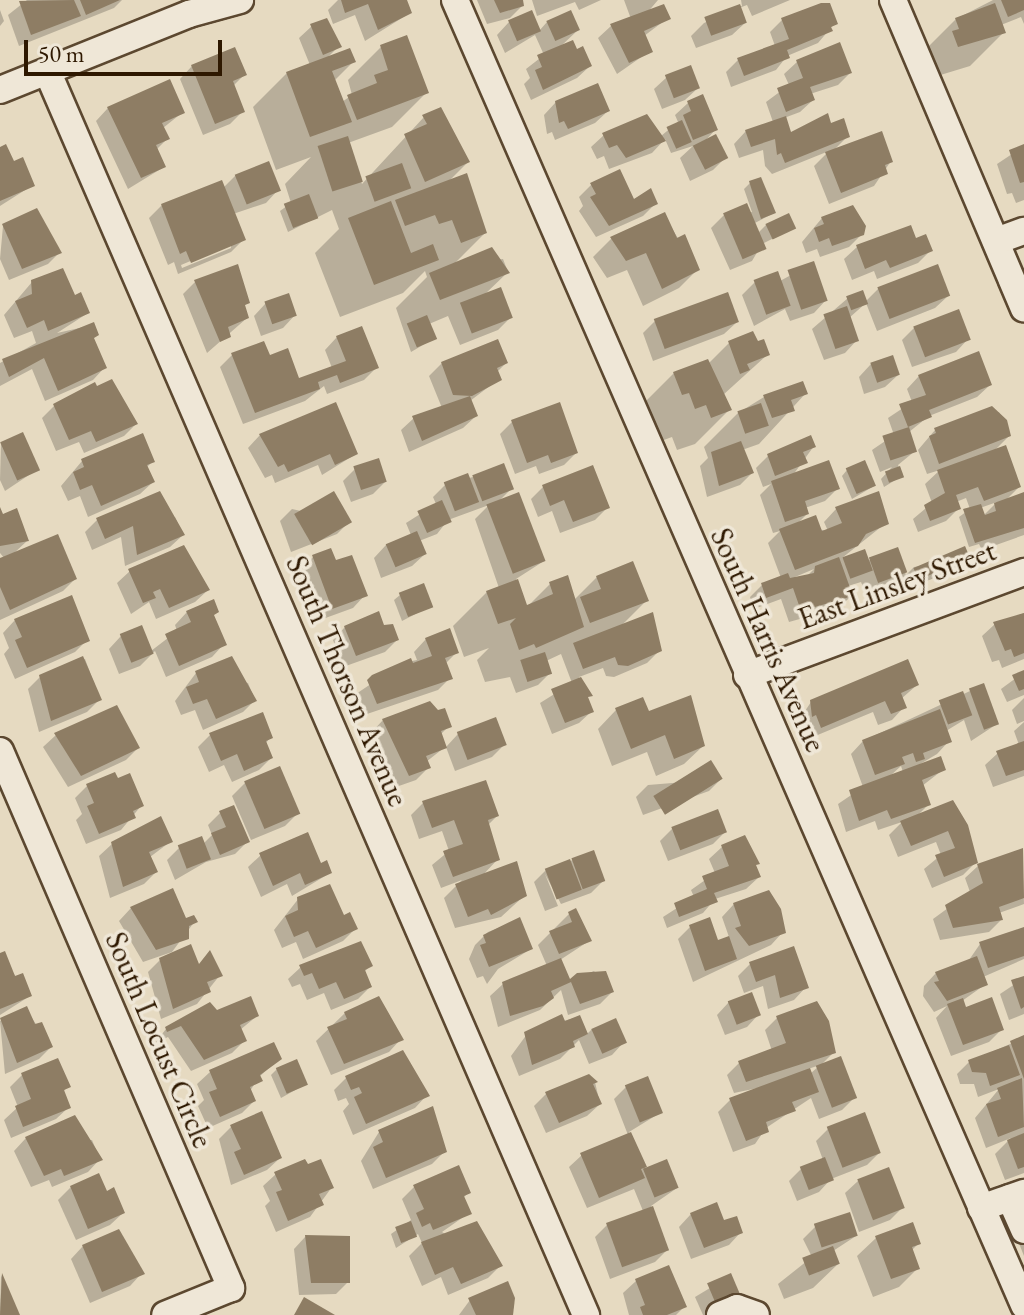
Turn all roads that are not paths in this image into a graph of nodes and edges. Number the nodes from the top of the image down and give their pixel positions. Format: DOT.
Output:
graph roads {
  1 [pos="240,0"];
  2 [pos="455,0"];
  3 [pos="893,0"];
  4 [pos="186,7"];
  5 [pos="48,73"];
  6 [pos="0,90"];
  7 [pos="1024,231"];
  8 [pos="996,241"];
  9 [pos="1024,308"];
  10 [pos="1024,572"];
  11 [pos="747,675"];
  12 [pos="0,751"];
  13 [pos="1017,1196"];
  14 [pos="981,1208"];
  15 [pos="1024,1230"];
  16 [pos="1017,1272"];
  17 [pos="1024,1305"];
  18 [pos="165,1315"];
  19 [pos="586,1315"];
  20 [pos="720,1315"];
  21 [pos="756,1315"];
  1 -- 4 [label="street"];
  2 -- 11 [label="street, South Harris Avenue"];
  3 -- 8 [label="street"];
  4 -- 5 [label="street"];
  5 -- 6 [label="street"];
  5 -- 19 [label="street, South Thorson Avenue"];
  7 -- 8 [label="street"];
  8 -- 9 [label="street"];
  10 -- 11 [label="street, East Linsley Street"];
  11 -- 14 [label="street, South Harris Avenue"];
  12 -- 18 [label="street, South Locust Circle"];
  13 -- 14 [label="street"];
  13 -- 15 [label="street"];
  14 -- 16 [label="street, South Harris Avenue"];
  16 -- 17 [label="street, South Harris Avenue"];
  20 -- 21 [label="street"];
}
